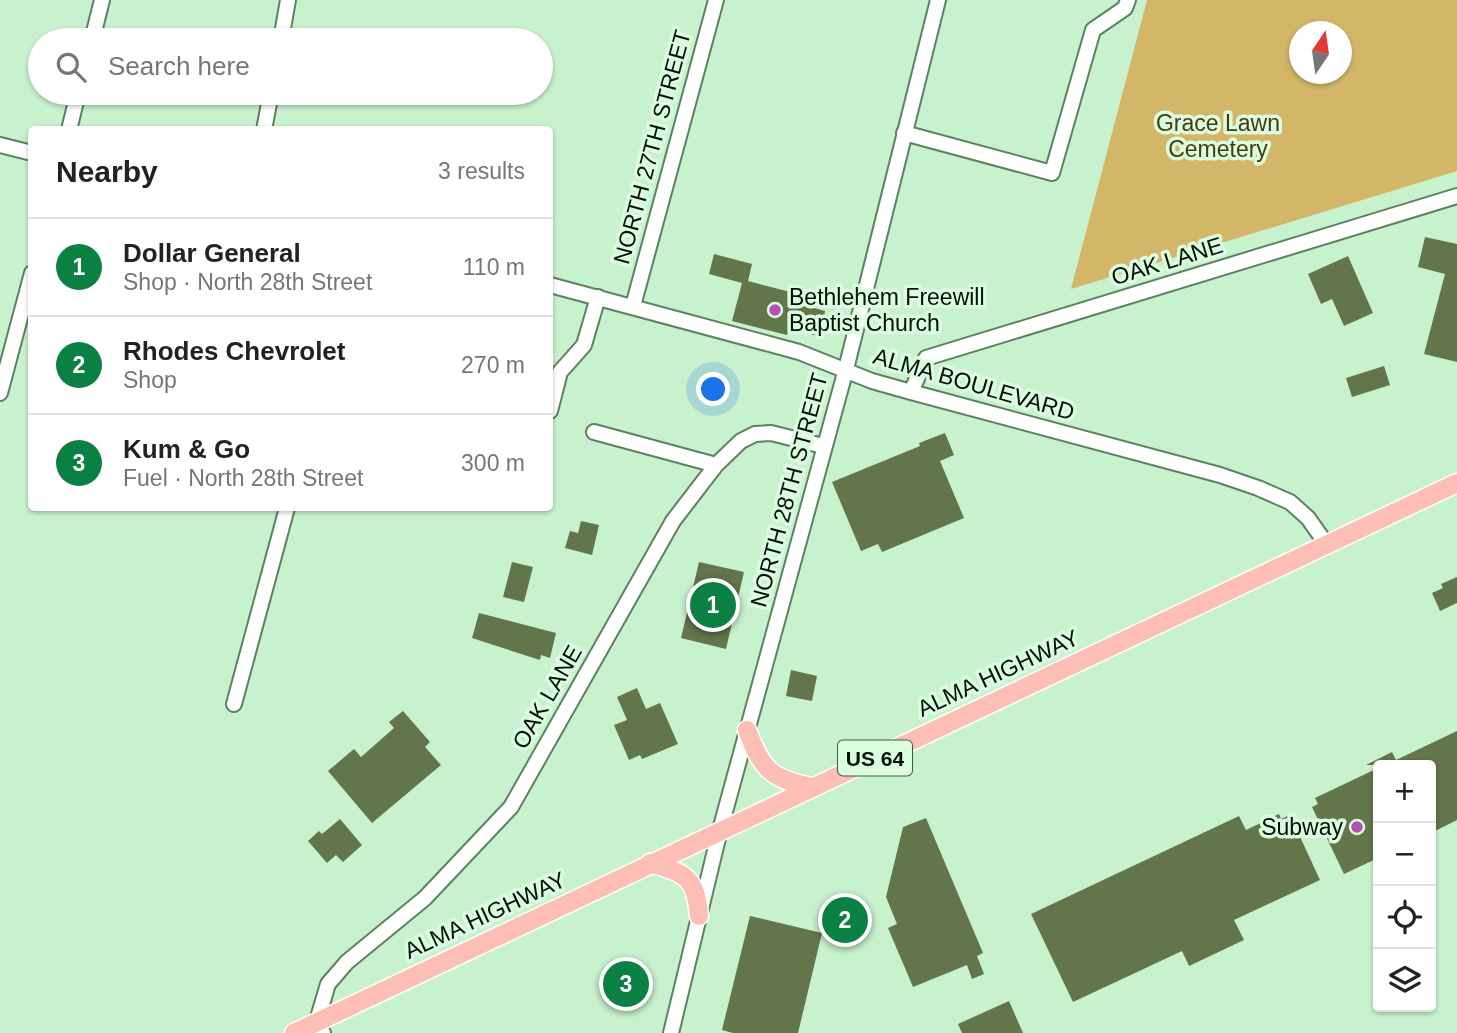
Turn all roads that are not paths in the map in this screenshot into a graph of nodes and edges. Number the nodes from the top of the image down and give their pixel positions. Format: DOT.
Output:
graph roads {
  1 [pos="102,0"];
  2 [pos="288,0"];
  3 [pos="716,0"];
  4 [pos="938,0"];
  5 [pos="1128,0"];
  6 [pos="95,28"];
  7 [pos="283,28"];
  8 [pos="75,105"];
  9 [pos="269,105"];
  10 [pos="70,126"];
  11 [pos="265,126"];
  12 [pos="904,133"];
  13 [pos="0,145"];
  14 [pos="28,152"];
  15 [pos="1457,196"];
  16 [pos="553,286"];
  17 [pos="28,288"];
  18 [pos="598,297"];
  19 [pos="633,306"];
  20 [pos="846,369"];
  21 [pos="911,392"];
  22 [pos="0,393"];
  23 [pos="553,399"];
  24 [pos="594,432"];
  25 [pos="823,446"];
  26 [pos="716,465"];
  27 [pos="1457,484"];
  28 [pos="286,511"];
  29 [pos="1327,545"];
  30 [pos="234,704"];
  31 [pos="747,730"];
  32 [pos="812,787"];
  33 [pos="720,830"];
  34 [pos="650,863"];
  35 [pos="699,916"];
  36 [pos="320,1027"];
  37 [pos="294,1033"];
  38 [pos="671,1033"];
  1 -- 6 [label="street"];
  2 -- 7 [label="street"];
  3 -- 19 [label="street, NORTH 27TH STREET"];
  4 -- 12 [label="street, NORTH 28TH STREET"];
  5 -- 12 [label="street"];
  8 -- 10 [label="street"];
  9 -- 11 [label="street"];
  12 -- 20 [label="street, NORTH 28TH STREET"];
  13 -- 14 [label="street"];
  15 -- 21 [label="street, OAK LANE"];
  16 -- 18 [label="street, ALMA BOULEVARD"];
  17 -- 22 [label="street"];
  18 -- 19 [label="street, ALMA BOULEVARD"];
  18 -- 23 [label="street"];
  19 -- 20 [label="street, ALMA BOULEVARD"];
  20 -- 21 [label="street, ALMA BOULEVARD"];
  20 -- 25 [label="street, NORTH 28TH STREET"];
  21 -- 29 [label="street, ALMA BOULEVARD"];
  24 -- 26 [label="street"];
  25 -- 26 [label="street, OAK LANE"];
  25 -- 31 [label="street, NORTH 28TH STREET"];
  26 -- 36 [label="street, OAK LANE"];
  27 -- 29 [label="main road, ALMA HIGHWAY / US 64"];
  28 -- 30 [label="street"];
  29 -- 32 [label="main road, ALMA HIGHWAY / US 64"];
  31 -- 32 [label="main road"];
  31 -- 33 [label="street, NORTH 28TH STREET"];
  32 -- 33 [label="main road, ALMA HIGHWAY / US 64"];
  33 -- 34 [label="main road, ALMA HIGHWAY / US 64"];
  33 -- 35 [label="street, NORTH 28TH STREET"];
  34 -- 35 [label="main road"];
  34 -- 36 [label="main road, ALMA HIGHWAY / US 64"];
  35 -- 38 [label="street, NORTH 28TH STREET"];
  36 -- 37 [label="main road, ALMA HIGHWAY / US 64"];
}
